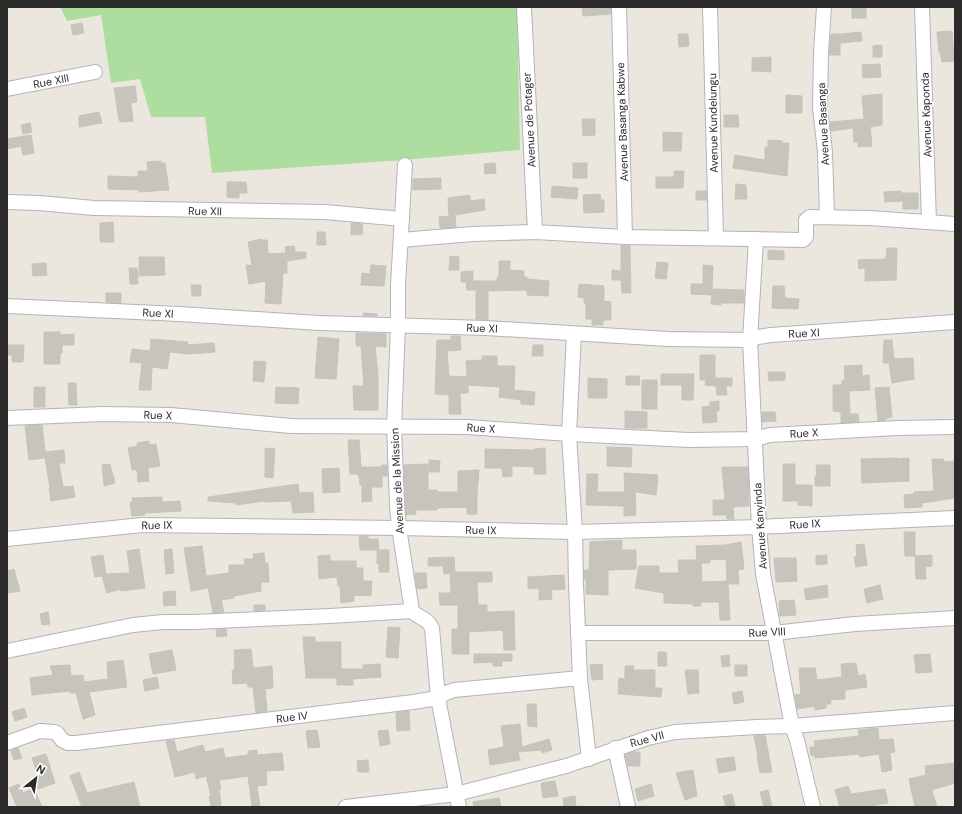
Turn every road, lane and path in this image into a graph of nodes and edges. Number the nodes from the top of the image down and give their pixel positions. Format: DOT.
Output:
graph roads {
  1 [pos="524,7"];
  2 [pos="619,7"];
  3 [pos="710,7"];
  4 [pos="824,7"];
  5 [pos="922,7"];
  6 [pos="95,72"];
  7 [pos="7,89"];
  8 [pos="405,166"];
  9 [pos="7,202"];
  10 [pos="827,217"];
  11 [pos="402,218"];
  12 [pos="929,222"];
  13 [pos="955,224"];
  14 [pos="535,232"];
  15 [pos="625,237"];
  16 [pos="716,238"];
  17 [pos="756,239"];
  18 [pos="401,240"];
  19 [pos="7,306"];
  20 [pos="955,322"];
  21 [pos="398,326"];
  22 [pos="574,334"];
  23 [pos="750,340"];
  24 [pos="7,418"];
  25 [pos="394,427"];
  26 [pos="955,427"];
  27 [pos="568,434"];
  28 [pos="755,439"];
  29 [pos="955,518"];
  30 [pos="759,527"];
  31 [pos="399,528"];
  32 [pos="575,532"];
  33 [pos="7,539"];
  34 [pos="412,611"];
  35 [pos="955,618"];
  36 [pos="578,633"];
  37 [pos="774,633"];
  38 [pos="7,650"];
  39 [pos="580,678"];
  40 [pos="438,698"];
  41 [pos="955,713"];
  42 [pos="792,726"];
  43 [pos="7,743"];
  44 [pos="615,748"];
  45 [pos="589,759"];
  46 [pos="457,801"];
  47 [pos="346,807"];
  48 [pos="628,807"];
  49 [pos="814,807"];
  1 -- 14 [label="street, Avenue de Potager"];
  2 -- 15 [label="street, Avenue Basanga Kabwe"];
  3 -- 16 [label="street, Avenue Kundelungu"];
  4 -- 10 [label="street, Avenue Basanga"];
  5 -- 12 [label="street, Avenue Kaponda"];
  6 -- 7 [label="street, Rue XIII"];
  8 -- 11 [label="street, Avenue de la Mission"];
  9 -- 11 [label="street, Rue XII"];
  10 -- 12 [label="street"];
  10 -- 17 [label="street"];
  11 -- 18 [label="street, Avenue de la Mission"];
  12 -- 13 [label="street"];
  14 -- 15 [label="street"];
  14 -- 18 [label="street"];
  15 -- 16 [label="street"];
  16 -- 17 [label="street"];
  17 -- 23 [label="street, Avenue Kanyinda"];
  18 -- 21 [label="street, Avenue de la Mission"];
  19 -- 21 [label="street, Rue XI"];
  20 -- 23 [label="street, Rue XI"];
  21 -- 22 [label="street, Rue XI"];
  21 -- 25 [label="street, Avenue de la Mission"];
  22 -- 23 [label="street, Rue XI"];
  22 -- 27 [label="street"];
  23 -- 28 [label="street, Avenue Kanyinda"];
  24 -- 25 [label="street, Rue X"];
  25 -- 27 [label="street, Rue X"];
  25 -- 31 [label="street, Avenue de la Mission"];
  26 -- 28 [label="street, Rue X"];
  27 -- 28 [label="street, Rue X"];
  27 -- 32 [label="street"];
  28 -- 30 [label="street, Avenue Kanyinda"];
  29 -- 30 [label="street, Rue IX"];
  30 -- 32 [label="street, Rue IX"];
  30 -- 37 [label="street, Avenue Kanyinda"];
  31 -- 32 [label="street, Rue IX"];
  31 -- 33 [label="street, Rue IX"];
  31 -- 34 [label="street, Avenue de la Mission"];
  32 -- 36 [label="street"];
  34 -- 38 [label="street"];
  34 -- 40 [label="street"];
  35 -- 37 [label="street, Rue VIII"];
  36 -- 37 [label="street, Rue VIII"];
  36 -- 39 [label="street"];
  37 -- 42 [label="street, Avenue Kanyinda"];
  39 -- 40 [label="street, Rue IV"];
  39 -- 45 [label="street"];
  40 -- 43 [label="street, Rue IV"];
  40 -- 46 [label="street"];
  41 -- 42 [label="street, Rue VII"];
  42 -- 44 [label="street, Rue VII"];
  42 -- 49 [label="street, Avenue Kanyinda"];
  44 -- 45 [label="street, Rue VII"];
  44 -- 48 [label="street"];
  45 -- 46 [label="street, Rue VII"];
  46 -- 47 [label="street, Rue VII"];
}
